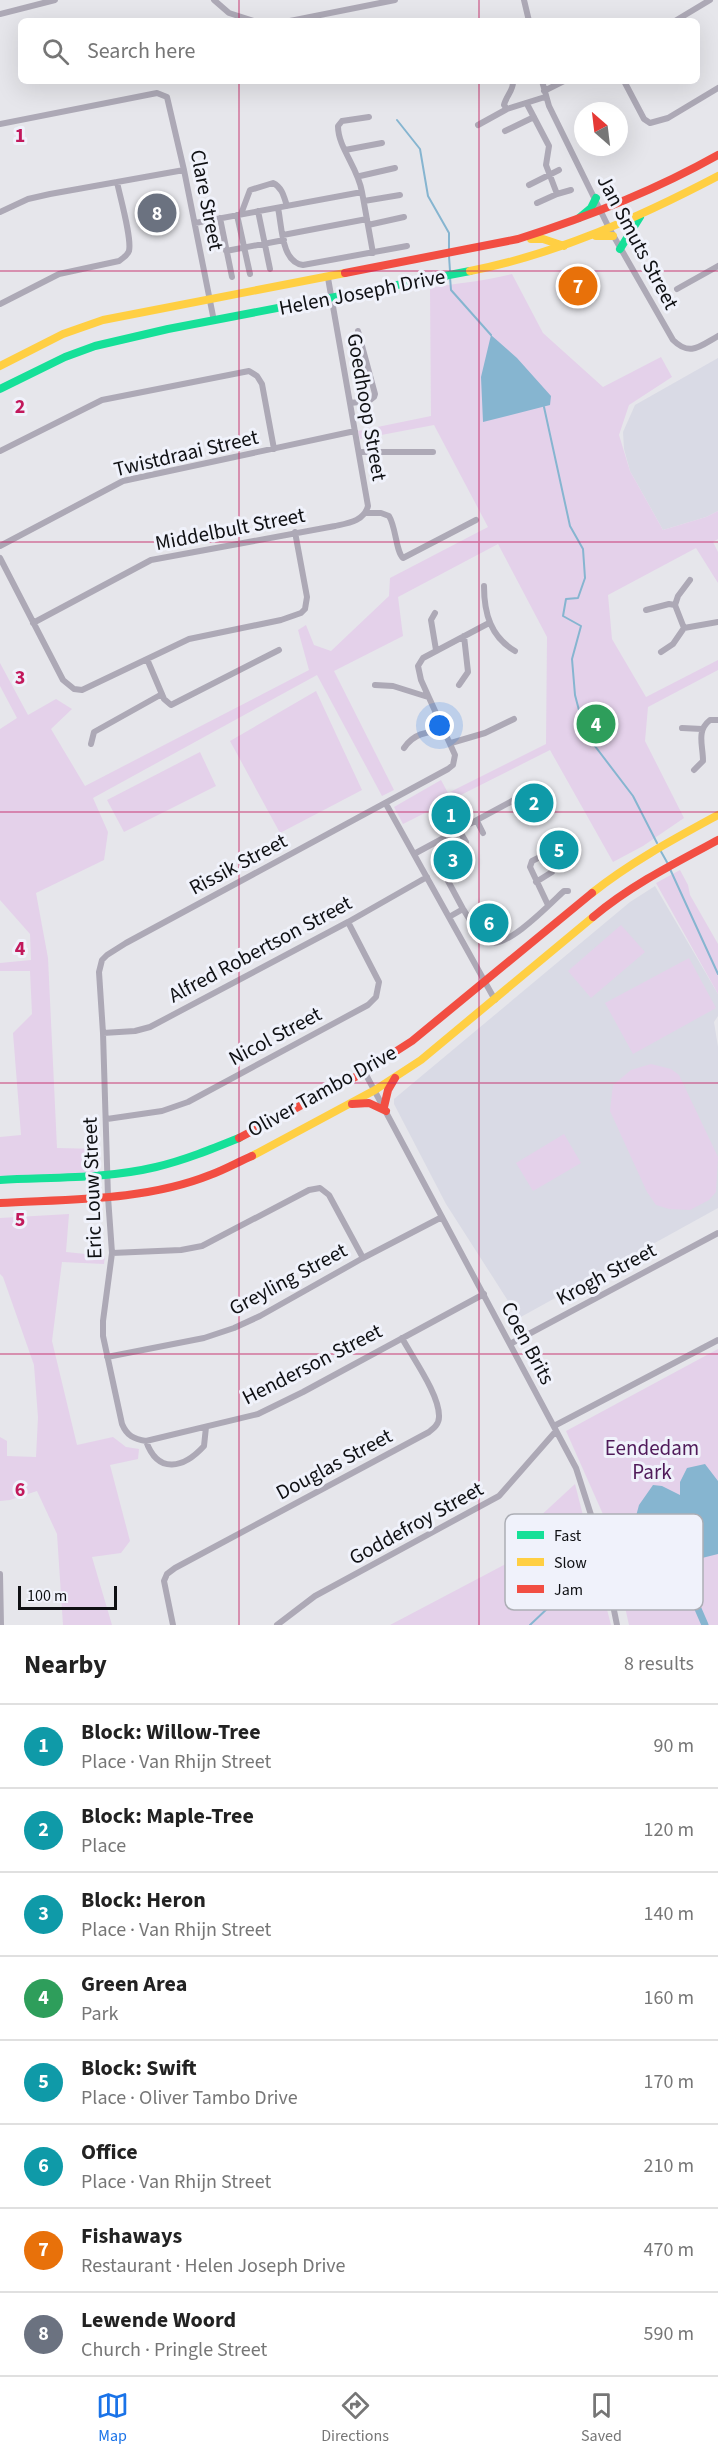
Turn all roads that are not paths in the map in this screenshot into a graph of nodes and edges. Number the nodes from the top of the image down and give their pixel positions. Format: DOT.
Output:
graph roads {
  1 [pos="55,0"];
  2 [pos="214,0"];
  3 [pos="395,0"];
  4 [pos="524,0"];
  5 [pos="710,0"];
  6 [pos="0,14"];
  7 [pos="245,18"];
  8 [pos="306,18"];
  9 [pos="528,18"];
  10 [pos="680,18"];
  11 [pos="513,84"];
  12 [pos="543,84"];
  13 [pos="560,84"];
  14 [pos="626,84"];
  15 [pos="718,88"];
  16 [pos="545,94"];
  17 [pos="527,104"];
  18 [pos="507,109"];
  19 [pos="369,117"];
  20 [pos="534,117"];
  21 [pos="0,124"];
  22 [pos="478,125"];
  23 [pos="505,130"];
  24 [pos="382,143"];
  25 [pos="345,150"];
  26 [pos="718,154"];
  27 [pos="395,168"];
  28 [pos="184,170"];
  29 [pos="559,170"];
  30 [pos="549,175"];
  31 [pos="360,176"];
  32 [pos="718,176"];
  33 [pos="117,182"];
  34 [pos="529,185"];
  35 [pos="571,190"];
  36 [pos="362,192"];
  37 [pos="557,194"];
  38 [pos="400,195"];
  39 [pos="596,198"];
  40 [pos="364,201"];
  41 [pos="537,203"];
  42 [pos="287,206"];
  43 [pos="278,208"];
  44 [pos="602,211"];
  45 [pos="0,212"];
  46 [pos="258,212"];
  47 [pos="239,214"];
  48 [pos="643,215"];
  49 [pos="404,217"];
  50 [pos="220,218"];
  51 [pos="368,222"];
  52 [pos="574,222"];
  53 [pos="195,223"];
  54 [pos="611,232"];
  55 [pos="284,238"];
  56 [pos="518,239"];
  57 [pos="264,244"];
  58 [pos="407,246"];
  59 [pos="564,246"];
  60 [pos="244,248"];
  61 [pos="620,249"];
  62 [pos="226,251"];
  63 [pos="374,253"];
  64 [pos="718,266"];
  65 [pos="270,269"];
  66 [pos="250,273"];
  67 [pos="232,277"];
  68 [pos="328,278"];
  69 [pos="677,289"];
  70 [pos="331,298"];
  71 [pos="210,299"];
  72 [pos="0,304"];
  73 [pos="214,321"];
  74 [pos="358,331"];
  75 [pos="718,336"];
  76 [pos="0,366"];
  77 [pos="0,389"];
  78 [pos="350,403"];
  79 [pos="355,431"];
  80 [pos="274,449"];
  81 [pos="0,450"];
  82 [pos="359,452"];
  83 [pos="433,452"];
  84 [pos="366,513"];
  85 [pos="476,520"];
  86 [pos="295,532"];
  87 [pos="0,546"];
  88 [pos="0,558"];
  89 [pos="690,580"];
  90 [pos="484,586"];
  91 [pos="675,605"];
  92 [pos="646,610"];
  93 [pos="435,613"];
  94 [pos="718,622"];
  95 [pos="33,623"];
  96 [pos="489,623"];
  97 [pos="684,628"];
  98 [pos="464,636"];
  99 [pos="279,650"];
  100 [pos="436,650"];
  101 [pos="516,651"];
  102 [pos="661,652"];
  103 [pos="147,658"];
  104 [pos="375,685"];
  105 [pos="459,685"];
  106 [pos="162,694"];
  107 [pos="428,697"];
  108 [pos="514,719"];
  109 [pos="718,720"];
  110 [pos="681,728"];
  111 [pos="702,729"];
  112 [pos="444,730"];
  113 [pos="451,743"];
  114 [pos="91,744"];
  115 [pos="404,748"];
  116 [pos="694,770"];
  117 [pos="514,800"];
  118 [pos="386,804"];
  119 [pos="718,815"];
  120 [pos="477,821"];
  121 [pos="459,830"];
  122 [pos="483,833"];
  123 [pos="718,840"];
  124 [pos="466,842"];
  125 [pos="414,854"];
  126 [pos="544,855"];
  127 [pos="552,872"];
  128 [pos="427,877"];
  129 [pos="448,881"];
  130 [pos="536,882"];
  131 [pos="568,891"];
  132 [pos="548,905"];
  133 [pos="463,909"];
  134 [pos="448,917"];
  135 [pos="348,922"];
  136 [pos="107,955"];
  137 [pos="483,981"];
  138 [pos="495,1000"];
  139 [pos="103,1033"];
  140 [pos="364,1071"];
  141 [pos="400,1074"];
  142 [pos="375,1090"];
  143 [pos="348,1105"];
  144 [pos="385,1109"];
  145 [pos="107,1119"];
  146 [pos="108,1174"];
  147 [pos="0,1180"];
  148 [pos="108,1197"];
  149 [pos="0,1203"];
  150 [pos="442,1217"];
  151 [pos="718,1233"];
  152 [pos="112,1253"];
  153 [pos="363,1258"];
  154 [pos="484,1294"];
  155 [pos="402,1338"];
  156 [pos="718,1340"];
  157 [pos="510,1344"];
  158 [pos="107,1357"];
  159 [pos="206,1427"];
  160 [pos="555,1428"];
  161 [pos="146,1442"];
  162 [pos="592,1514"];
  163 [pos="0,1574"];
  164 [pos="1,1605"];
  165 [pos="614,1610"];
  166 [pos="1,1625"];
  167 [pos="173,1625"];
  168 [pos="277,1625"];
  169 [pos="617,1625"];
  1 -- 6 [label="street"];
  2 -- 7 [label="street"];
  3 -- 8 [label="street"];
  4 -- 9 [label="street"];
  5 -- 10 [label="street"];
  11 -- 18 [label="street"];
  12 -- 16 [label="street, Jan Smuts Street"];
  13 -- 16 [label="street"];
  14 -- 15 [label="street"];
  16 -- 17 [label="street"];
  16 -- 39 [label="street, Jan Smuts Street"];
  17 -- 18 [label="street"];
  17 -- 20 [label="street"];
  18 -- 22 [label="street"];
  19 -- 25 [label="street"];
  20 -- 23 [label="street"];
  20 -- 30 [label="street"];
  21 -- 28 [label="street, Clare Street"];
  24 -- 25 [label="street"];
  25 -- 31 [label="street"];
  26 -- 44 [label="street, Helen Joseph Drive"];
  27 -- 31 [label="street"];
  28 -- 33 [label="street"];
  28 -- 53 [label="street, Clare Street"];
  29 -- 30 [label="street"];
  30 -- 34 [label="street"];
  30 -- 37 [label="street"];
  31 -- 36 [label="street"];
  32 -- 48 [label="street, Helen Joseph Drive"];
  33 -- 45 [label="street"];
  33 -- 72 [label="street"];
  35 -- 37 [label="street"];
  36 -- 40 [label="street"];
  36 -- 42 [label="street"];
  37 -- 41 [label="street"];
  38 -- 40 [label="street"];
  39 -- 44 [label="street, Jan Smuts Street"];
  39 -- 52 [label="street"];
  40 -- 51 [label="street"];
  42 -- 43 [label="street"];
  42 -- 47 [label="street"];
  43 -- 46 [label="street"];
  43 -- 55 [label="street"];
  44 -- 52 [label="street, Helen Joseph Drive"];
  44 -- 54 [label="street, Jan Smuts Street"];
  46 -- 47 [label="street"];
  46 -- 57 [label="street"];
  47 -- 50 [label="street"];
  47 -- 60 [label="street"];
  48 -- 54 [label="street, Helen Joseph Drive"];
  48 -- 61 [label="street"];
  49 -- 51 [label="street"];
  50 -- 53 [label="street"];
  50 -- 62 [label="street"];
  51 -- 55 [label="street"];
  51 -- 63 [label="street"];
  52 -- 56 [label="street, Helen Joseph Drive"];
  53 -- 71 [label="street, Clare Street"];
  54 -- 59 [label="street, Helen Joseph Drive"];
  54 -- 61 [label="street, Jan Smuts Street"];
  55 -- 57 [label="street"];
  55 -- 63 [label="street"];
  56 -- 59 [label="street"];
  56 -- 68 [label="street, Helen Joseph Drive"];
  57 -- 60 [label="street"];
  57 -- 65 [label="street"];
  58 -- 63 [label="street"];
  59 -- 70 [label="street, Helen Joseph Drive"];
  60 -- 62 [label="street"];
  60 -- 66 [label="street"];
  61 -- 75 [label="street, Jan Smuts Street"];
  62 -- 67 [label="street"];
  64 -- 69 [label="street"];
  68 -- 70 [label="street, Goedhoop Street"];
  68 -- 71 [label="street, Helen Joseph Drive"];
  70 -- 73 [label="street, Helen Joseph Drive"];
  70 -- 78 [label="street, Goedhoop Street"];
  71 -- 73 [label="street, Clare Street"];
  71 -- 76 [label="street, Helen Joseph Drive"];
  73 -- 77 [label="street, Helen Joseph Drive"];
  74 -- 78 [label="street"];
  78 -- 79 [label="street, Goedhoop Street"];
  79 -- 80 [label="street, Twistdraai Street"];
  79 -- 82 [label="street, Goedhoop Street"];
  80 -- 81 [label="street"];
  80 -- 87 [label="street, Twistdraai Street"];
  82 -- 83 [label="street"];
  82 -- 84 [label="street, Goedhoop Street"];
  84 -- 85 [label="street"];
  84 -- 86 [label="street, Middelbult Street"];
  86 -- 95 [label="street, Middelbult Street"];
  86 -- 103 [label="street"];
  88 -- 95 [label="street"];
  89 -- 91 [label="street"];
  90 -- 96 [label="street"];
  91 -- 92 [label="street"];
  91 -- 97 [label="street"];
  93 -- 100 [label="street"];
  94 -- 97 [label="street"];
  95 -- 103 [label="street"];
  96 -- 98 [label="street"];
  96 -- 101 [label="street"];
  97 -- 102 [label="street"];
  98 -- 100 [label="street"];
  98 -- 105 [label="street"];
  99 -- 106 [label="street"];
  100 -- 107 [label="street"];
  103 -- 106 [label="street"];
  104 -- 107 [label="street"];
  106 -- 114 [label="street"];
  107 -- 112 [label="street"];
  108 -- 113 [label="street"];
  109 -- 111 [label="street"];
  110 -- 111 [label="street"];
  111 -- 116 [label="street"];
  112 -- 113 [label="street"];
  112 -- 115 [label="street"];
  113 -- 118 [label="street, Rissik Street"];
  117 -- 120 [label="street"];
  118 -- 125 [label="street"];
  118 -- 136 [label="street, Rissik Street"];
  119 -- 137 [label="street, Oliver Tambo Drive"];
  120 -- 121 [label="street"];
  120 -- 122 [label="street"];
  121 -- 124 [label="street"];
  121 -- 125 [label="street"];
  123 -- 138 [label="street, Oliver Tambo Drive"];
  125 -- 128 [label="street"];
  126 -- 130 [label="street"];
  127 -- 130 [label="street"];
  128 -- 134 [label="street"];
  128 -- 135 [label="street, Alfred Robertson Street"];
  129 -- 133 [label="street"];
  130 -- 132 [label="street"];
  131 -- 132 [label="street"];
  132 -- 133 [label="street"];
  133 -- 134 [label="street"];
  134 -- 137 [label="street"];
  135 -- 139 [label="street, Alfred Robertson Street"];
  135 -- 145 [label="street, Nicol Street"];
  136 -- 139 [label="street, Eric Louw Street"];
  137 -- 138 [label="street"];
  137 -- 140 [label="street, Oliver Tambo Drive"];
  138 -- 141 [label="street, Oliver Tambo Drive"];
  139 -- 145 [label="street, Eric Louw Street"];
  140 -- 142 [label="street, Coen Brits"];
  140 -- 146 [label="street, Oliver Tambo Drive"];
  141 -- 142 [label="street, Oliver Tambo Drive"];
  141 -- 144 [label="street"];
  142 -- 143 [label="street, Oliver Tambo Drive"];
  142 -- 144 [label="street, Coen Brits"];
  143 -- 144 [label="street"];
  143 -- 148 [label="street, Oliver Tambo Drive"];
  144 -- 150 [label="street, Coen Brits"];
  145 -- 146 [label="street, Eric Louw Street"];
  146 -- 147 [label="street, Oliver Tambo Drive"];
  146 -- 148 [label="street, Eric Louw Street"];
  148 -- 149 [label="street, Oliver Tambo Drive"];
  148 -- 152 [label="street, Eric Louw Street"];
  150 -- 153 [label="street, Greyling Street"];
  150 -- 154 [label="street, Coen Brits"];
  151 -- 157 [label="street, Krogh Street"];
  152 -- 153 [label="street"];
  152 -- 158 [label="street, Eric Louw Street"];
  153 -- 158 [label="street, Greyling Street"];
  154 -- 155 [label="street, Henderson Street"];
  154 -- 157 [label="street, Coen Brits"];
  155 -- 159 [label="street, Henderson Street"];
  155 -- 167 [label="street, Douglas Street"];
  156 -- 160 [label="street, Goddefroy Street"];
  157 -- 160 [label="street, Coen Brits"];
  158 -- 161 [label="street, Eric Louw Street"];
  159 -- 161 [label="street, Henderson Street"];
  159 -- 161 [label="street, Eric Louw Street"];
  160 -- 162 [label="street, Coen Brits"];
  160 -- 168 [label="street, Goddefroy Street"];
  163 -- 164 [label="street"];
  164 -- 166 [label="street"];
  165 -- 169 [label="street, Coen Brits"];
}
